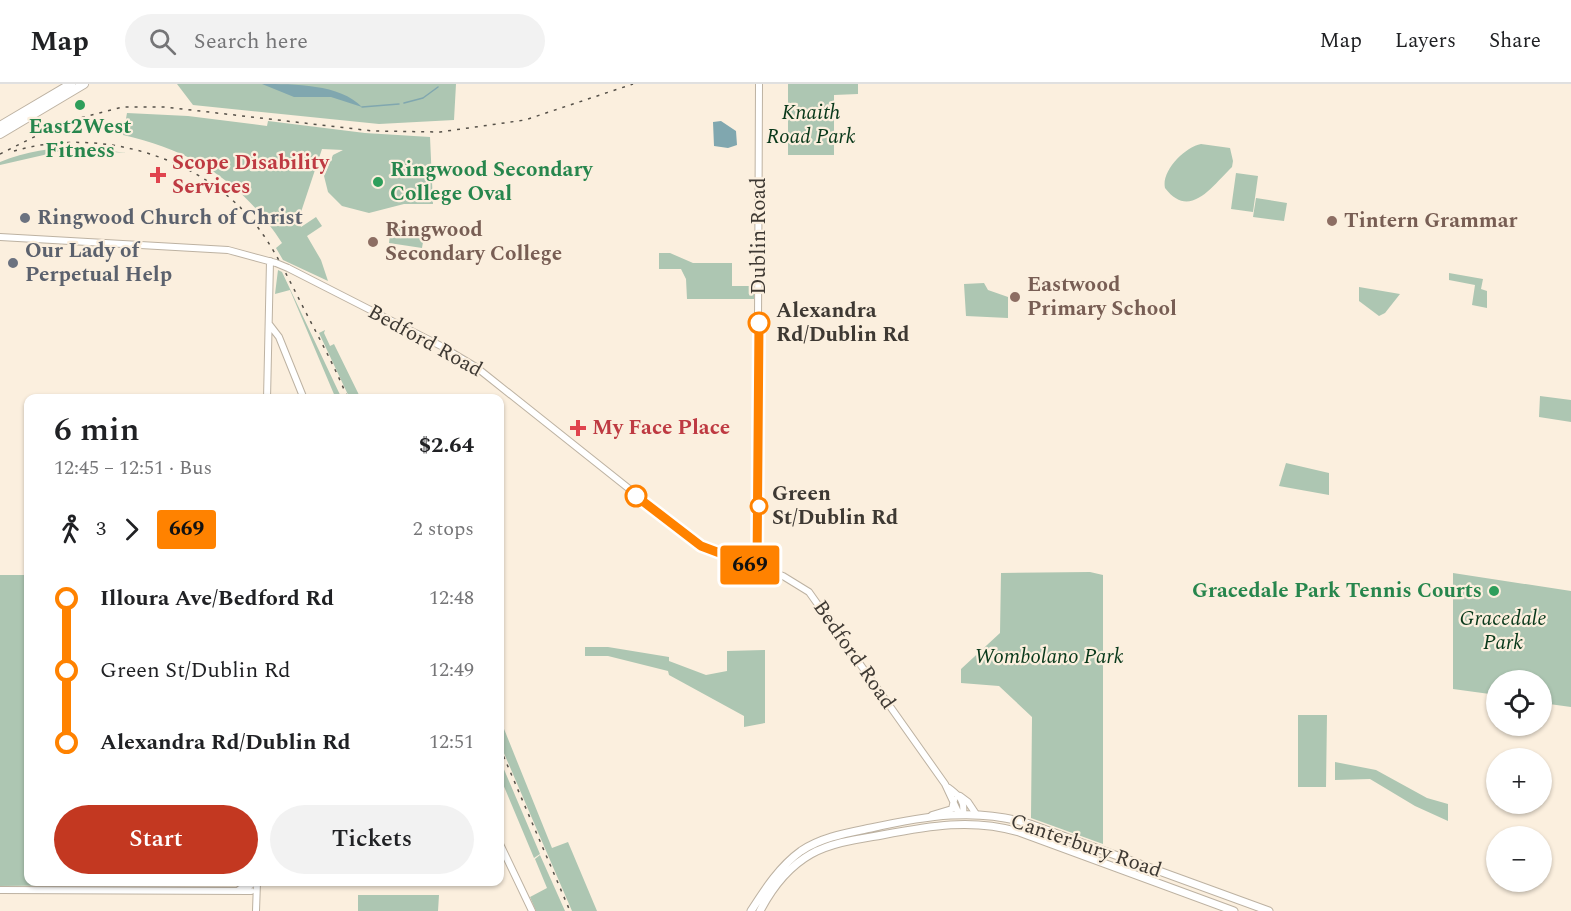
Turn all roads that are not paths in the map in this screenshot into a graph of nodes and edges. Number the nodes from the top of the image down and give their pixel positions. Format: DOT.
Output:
graph roads {
  1 [pos="71,84"];
  2 [pos="84,84"];
  3 [pos="759,84"];
  4 [pos="51,100"];
  5 [pos="0,126"];
  6 [pos="0,134"];
  7 [pos="0,237"];
  8 [pos="273,262"];
  9 [pos="268,322"];
  10 [pos="268,342"];
  11 [pos="283,350"];
  12 [pos="267,394"];
  13 [pos="302,394"];
  14 [pos="757,567"];
  15 [pos="957,798"];
  16 [pos="961,814"];
  17 [pos="976,814"];
  18 [pos="922,818"];
  19 [pos="960,823"];
  20 [pos="504,852"];
  21 [pos="1145,866"];
  22 [pos="1142,877"];
  23 [pos="254,887"];
  24 [pos="0,890"];
  25 [pos="256,911"];
  26 [pos="532,911"];
  27 [pos="751,911"];
  28 [pos="760,911"];
  29 [pos="1234,911"];
  30 [pos="1269,911"];
  1 -- 4 [label="highway"];
  2 -- 4 [label="highway"];
  3 -- 14 [label="main road, Dublin Road"];
  4 -- 5 [label="highway"];
  4 -- 6 [label="highway"];
  7 -- 8 [label="main road, Bedford Road"];
  8 -- 9 [label="main road"];
  8 -- 14 [label="main road, Bedford Road, bridge"];
  9 -- 10 [label="main road"];
  9 -- 11 [label="main road"];
  10 -- 11 [label="main road"];
  10 -- 12 [label="main road"];
  11 -- 13 [label="main road"];
  14 -- 15 [label="main road, Bedford Road"];
  15 -- 16 [label="main road, Bedford Road"];
  15 -- 17 [label="main road, Bedford Road"];
  15 -- 18 [label="main road"];
  16 -- 17 [label="main road, Canterbury Road"];
  16 -- 18 [label="main road, Canterbury Road"];
  16 -- 19 [label="main road"];
  17 -- 21 [label="main road, Canterbury Road"];
  18 -- 27 [label="main road, Canterbury Road"];
  19 -- 22 [label="main road, Canterbury Road"];
  19 -- 28 [label="main road, Canterbury Road"];
  20 -- 26 [label="main road"];
  21 -- 22 [label="main road"];
  21 -- 30 [label="main road, Canterbury Road"];
  22 -- 29 [label="main road, Canterbury Road"];
  23 -- 24 [label="main road"];
  23 -- 25 [label="main road"];
}
